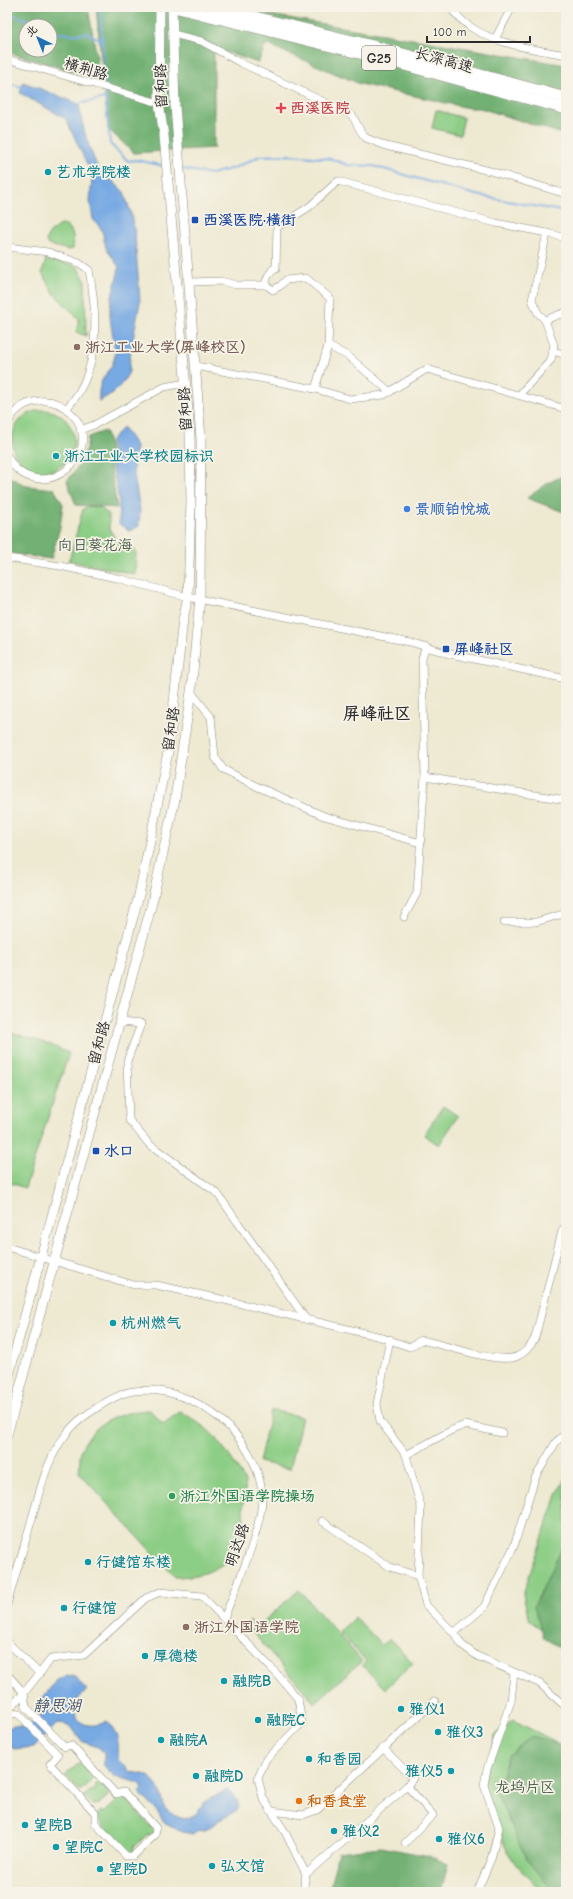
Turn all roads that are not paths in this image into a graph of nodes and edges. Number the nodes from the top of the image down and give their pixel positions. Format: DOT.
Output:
graph roads {
  1 [pos="160,7"];
  2 [pos="173,7"];
  3 [pos="213,7"];
  4 [pos="448,7"];
  5 [pos="512,7"];
  6 [pos="173,34"];
  7 [pos="494,39"];
  8 [pos="566,55"];
  9 [pos="7,59"];
  10 [pos="566,98"];
  11 [pos="159,103"];
  12 [pos="566,108"];
  13 [pos="566,194"];
  14 [pos="547,233"];
  15 [pos="566,238"];
  16 [pos="7,247"];
  17 [pos="190,282"];
  18 [pos="265,285"];
  19 [pos="566,312"];
  20 [pos="545,320"];
  21 [pos="328,346"];
  22 [pos="553,351"];
  23 [pos="566,355"];
  24 [pos="196,366"];
  25 [pos="186,383"];
  26 [pos="315,389"];
  27 [pos="390,392"];
  28 [pos="519,395"];
  29 [pos="66,409"];
  30 [pos="566,409"];
  31 [pos="7,424"];
  32 [pos="80,430"];
  33 [pos="8,462"];
  34 [pos="7,558"];
  35 [pos="188,597"];
  36 [pos="200,598"];
  37 [pos="426,646"];
  38 [pos="566,679"];
  39 [pos="191,692"];
  40 [pos="425,778"];
  41 [pos="566,800"];
  42 [pos="421,843"];
  43 [pos="566,913"];
  44 [pos="404,917"];
  45 [pos="504,922"];
  46 [pos="119,1022"];
  47 [pos="566,1224"];
  48 [pos="7,1247"];
  49 [pos="41,1257"];
  50 [pos="54,1262"];
  51 [pos="306,1319"];
  52 [pos="390,1339"];
  53 [pos="7,1382"];
  54 [pos="502,1433"];
  55 [pos="566,1433"];
  56 [pos="7,1435"];
  57 [pos="406,1455"];
  58 [pos="322,1521"];
  59 [pos="418,1576"];
  60 [pos="7,1605"];
  61 [pos="224,1618"];
  62 [pos="454,1634"];
  63 [pos="7,1642"];
  64 [pos="514,1673"];
  65 [pos="7,1674"];
  66 [pos="40,1674"];
  67 [pos="24,1693"];
  68 [pos="435,1701"];
  69 [pos="566,1707"];
  70 [pos="7,1712"];
  71 [pos="383,1748"];
  72 [pos="407,1786"];
  73 [pos="271,1811"];
  74 [pos="405,1842"];
  75 [pos="306,1874"];
  76 [pos="303,1892"];
  77 [pos="477,1892"];
  1 -- 11 [label="main road, 留和路"];
  2 -- 6 [label="main road, 留和路"];
  2 -- 12 [label="highway, 长深高速 / G25"];
  3 -- 10 [label="highway, 长深高速 / G25"];
  4 -- 7 [label="street"];
  5 -- 7 [label="street"];
  6 -- 13 [label="street"];
  6 -- 17 [label="main road, 留和路"];
  7 -- 8 [label="street"];
  9 -- 11 [label="street, 横荆路"];
  11 -- 25 [label="main road, 留和路"];
  14 -- 15 [label="street"];
  14 -- 18 [label="street"];
  14 -- 20 [label="street"];
  16 -- 29 [label="street"];
  17 -- 18 [label="street"];
  17 -- 24 [label="main road, 留和路"];
  18 -- 21 [label="street"];
  19 -- 20 [label="street"];
  20 -- 22 [label="street"];
  21 -- 26 [label="street"];
  21 -- 27 [label="street"];
  22 -- 23 [label="street"];
  22 -- 28 [label="street"];
  24 -- 26 [label="street"];
  24 -- 36 [label="main road, 留和路"];
  25 -- 32 [label="street"];
  25 -- 35 [label="main road, 留和路"];
  26 -- 27 [label="street"];
  27 -- 28 [label="street"];
  28 -- 30 [label="street"];
  29 -- 31 [label="street"];
  29 -- 32 [label="street"];
  32 -- 33 [label="street"];
  34 -- 35 [label="street"];
  35 -- 36 [label="street"];
  35 -- 49 [label="main road, 留和路"];
  36 -- 37 [label="street"];
  36 -- 39 [label="main road, 留和路"];
  37 -- 38 [label="street"];
  37 -- 40 [label="street"];
  39 -- 42 [label="street"];
  39 -- 46 [label="main road, 留和路"];
  40 -- 41 [label="street"];
  40 -- 42 [label="street"];
  42 -- 44 [label="street"];
  43 -- 45 [label="street"];
  46 -- 50 [label="main road, 留和路"];
  46 -- 51 [label="street"];
  47 -- 52 [label="street"];
  48 -- 49 [label="street"];
  49 -- 50 [label="street"];
  49 -- 53 [label="main road, 留和路"];
  50 -- 51 [label="street"];
  50 -- 56 [label="main road, 留和路"];
  51 -- 52 [label="street"];
  52 -- 57 [label="street"];
  54 -- 57 [label="street"];
  55 -- 62 [label="street"];
  57 -- 59 [label="street"];
  58 -- 59 [label="street"];
  59 -- 62 [label="street"];
  60 -- 61 [label="street, 明达路"];
  61 -- 66 [label="street"];
  61 -- 73 [label="street"];
  62 -- 64 [label="street"];
  63 -- 66 [label="street"];
  64 -- 69 [label="street"];
  64 -- 77 [label="street"];
  65 -- 67 [label="street"];
  66 -- 67 [label="street"];
  67 -- 70 [label="street"];
  67 -- 70 [label="street"];
  68 -- 71 [label="street"];
  71 -- 72 [label="street"];
  71 -- 73 [label="street"];
  72 -- 74 [label="street"];
  72 -- 75 [label="street"];
  73 -- 75 [label="street"];
  75 -- 76 [label="street"];
}
